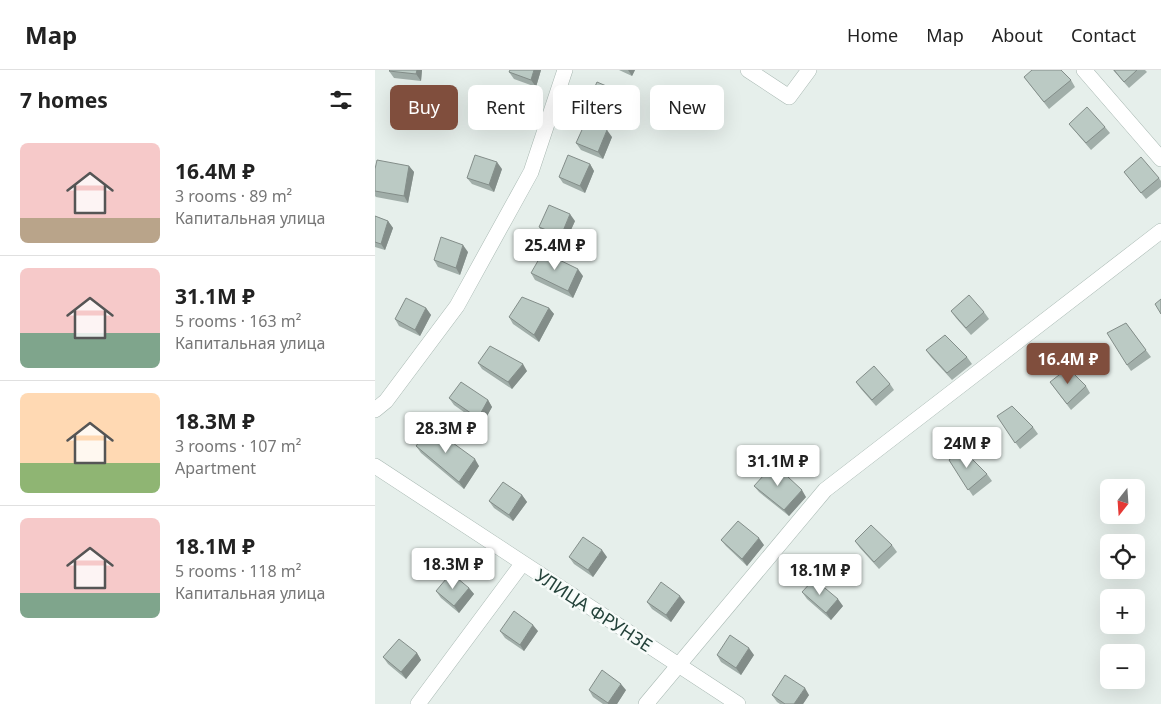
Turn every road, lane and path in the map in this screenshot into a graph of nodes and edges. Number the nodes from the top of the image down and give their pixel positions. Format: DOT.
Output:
graph roads {
  1 [pos="565,70"];
  2 [pos="747,70"];
  3 [pos="809,70"];
  4 [pos="1084,70"];
  5 [pos="1161,159"];
  6 [pos="1161,231"];
  7 [pos="375,410"];
  8 [pos="375,466"];
  9 [pos="523,564"];
  10 [pos="677,665"];
  11 [pos="419,704"];
  12 [pos="646,704"];
  13 [pos="737,704"];
  1 -- 7 [label="street"];
  2 -- 3 [label="street"];
  4 -- 5 [label="street"];
  6 -- 10 [label="street"];
  8 -- 9 [label="street, УЛИЦА ФРУНЗЕ"];
  9 -- 10 [label="street, УЛИЦА ФРУНЗЕ"];
  9 -- 11 [label="street"];
  10 -- 12 [label="street"];
  10 -- 13 [label="street, УЛИЦА ФРУНЗЕ"];
}
